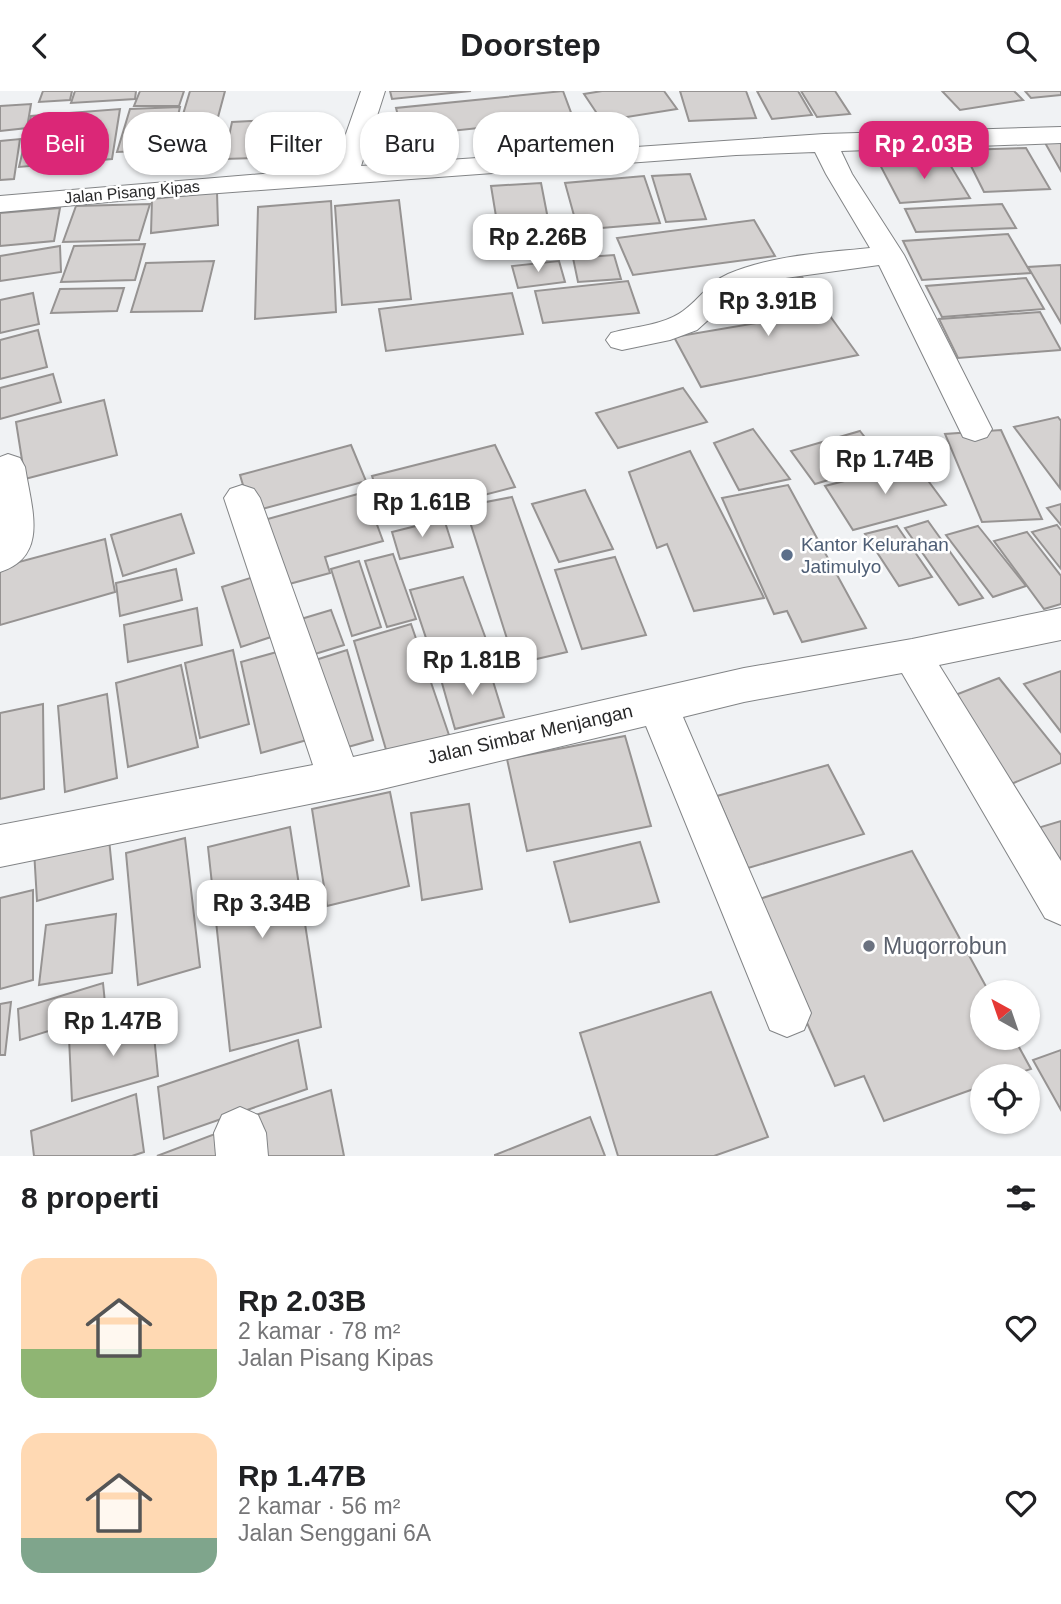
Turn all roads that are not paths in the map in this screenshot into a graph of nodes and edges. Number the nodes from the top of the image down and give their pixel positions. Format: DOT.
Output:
graph roads {
  1 [pos="373,91"];
  2 [pos="1061,135"];
  3 [pos="824,142"];
  4 [pos="346,176"];
  5 [pos="0,204"];
  6 [pos="889,255"];
  7 [pos="622,340"];
  8 [pos="975,429"];
  9 [pos="8,467"];
  10 [pos="242,498"];
  11 [pos="0,558"];
  12 [pos="1061,624"];
  13 [pos="912,655"];
  14 [pos="657,704"];
  15 [pos="340,778"];
  16 [pos="0,846"];
  17 [pos="1061,903"];
  18 [pos="787,1013"];
  1 -- 4 [label="street"];
  2 -- 3 [label="street, Jalan Pisang Kipas"];
  3 -- 4 [label="street, Jalan Pisang Kipas"];
  3 -- 6 [label="street"];
  4 -- 5 [label="street, Jalan Pisang Kipas"];
  6 -- 7 [label="street"];
  6 -- 8 [label="street"];
  9 -- 11 [label="street"];
  10 -- 15 [label="street"];
  12 -- 13 [label="street, Jalan Simbar Menjangan"];
  13 -- 14 [label="street, Jalan Simbar Menjangan"];
  13 -- 17 [label="street"];
  14 -- 15 [label="street, Jalan Simbar Menjangan"];
  14 -- 18 [label="street"];
  15 -- 16 [label="street, Jalan Simbar Menjangan"];
}
